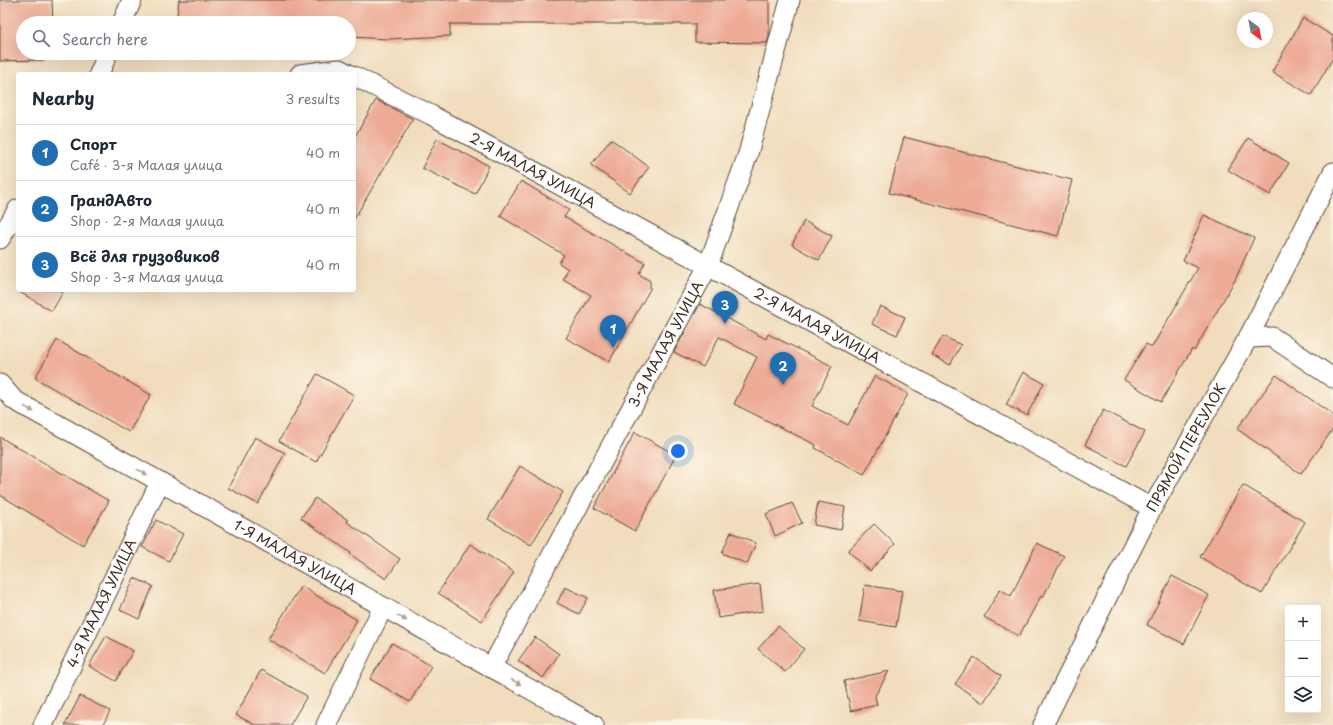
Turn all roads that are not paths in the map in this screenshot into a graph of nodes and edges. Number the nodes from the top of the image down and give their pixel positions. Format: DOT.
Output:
graph roads {
  1 [pos="132,0"];
  2 [pos="790,0"];
  3 [pos="125,16"];
  4 [pos="105,60"];
  5 [pos="100,72"];
  6 [pos="316,72"];
  7 [pos="346,72"];
  8 [pos="356,77"];
  9 [pos="1333,172"];
  10 [pos="16,212"];
  11 [pos="0,239"];
  12 [pos="708,266"];
  13 [pos="1248,338"];
  14 [pos="1333,378"];
  15 [pos="0,384"];
  16 [pos="160,482"];
  17 [pos="1152,508"];
  18 [pos="383,607"];
  19 [pos="491,668"];
  20 [pos="43,725"];
  21 [pos="326,725"];
  22 [pos="594,725"];
  23 [pos="1043,725"];
  1 -- 3 [label="street"];
  2 -- 12 [label="street, 3-Я МАЛАЯ УЛИЦА"];
  4 -- 5 [label="street"];
  6 -- 7 [label="street"];
  8 -- 12 [label="street, 2-Я МАЛАЯ УЛИЦА"];
  9 -- 13 [label="street, ПРЯМОЙ ПЕРЕУЛОК"];
  10 -- 11 [label="street"];
  12 -- 17 [label="street, 2-Я МАЛАЯ УЛИЦА"];
  12 -- 19 [label="street, 3-Я МАЛАЯ УЛИЦА"];
  13 -- 14 [label="street"];
  13 -- 17 [label="street, ПРЯМОЙ ПЕРЕУЛОК"];
  15 -- 16 [label="street, 1-Я МАЛАЯ УЛИЦА, one-way"];
  16 -- 18 [label="street, 1-Я МАЛАЯ УЛИЦА"];
  16 -- 20 [label="street, 4-Я МАЛАЯ УЛИЦА"];
  17 -- 23 [label="street, ПРЯМОЙ ПЕРЕУЛОК"];
  18 -- 19 [label="street, 1-Я МАЛАЯ УЛИЦА, one-way"];
  18 -- 21 [label="street"];
  19 -- 22 [label="street, 1-Я МАЛАЯ УЛИЦА, one-way"];
}
